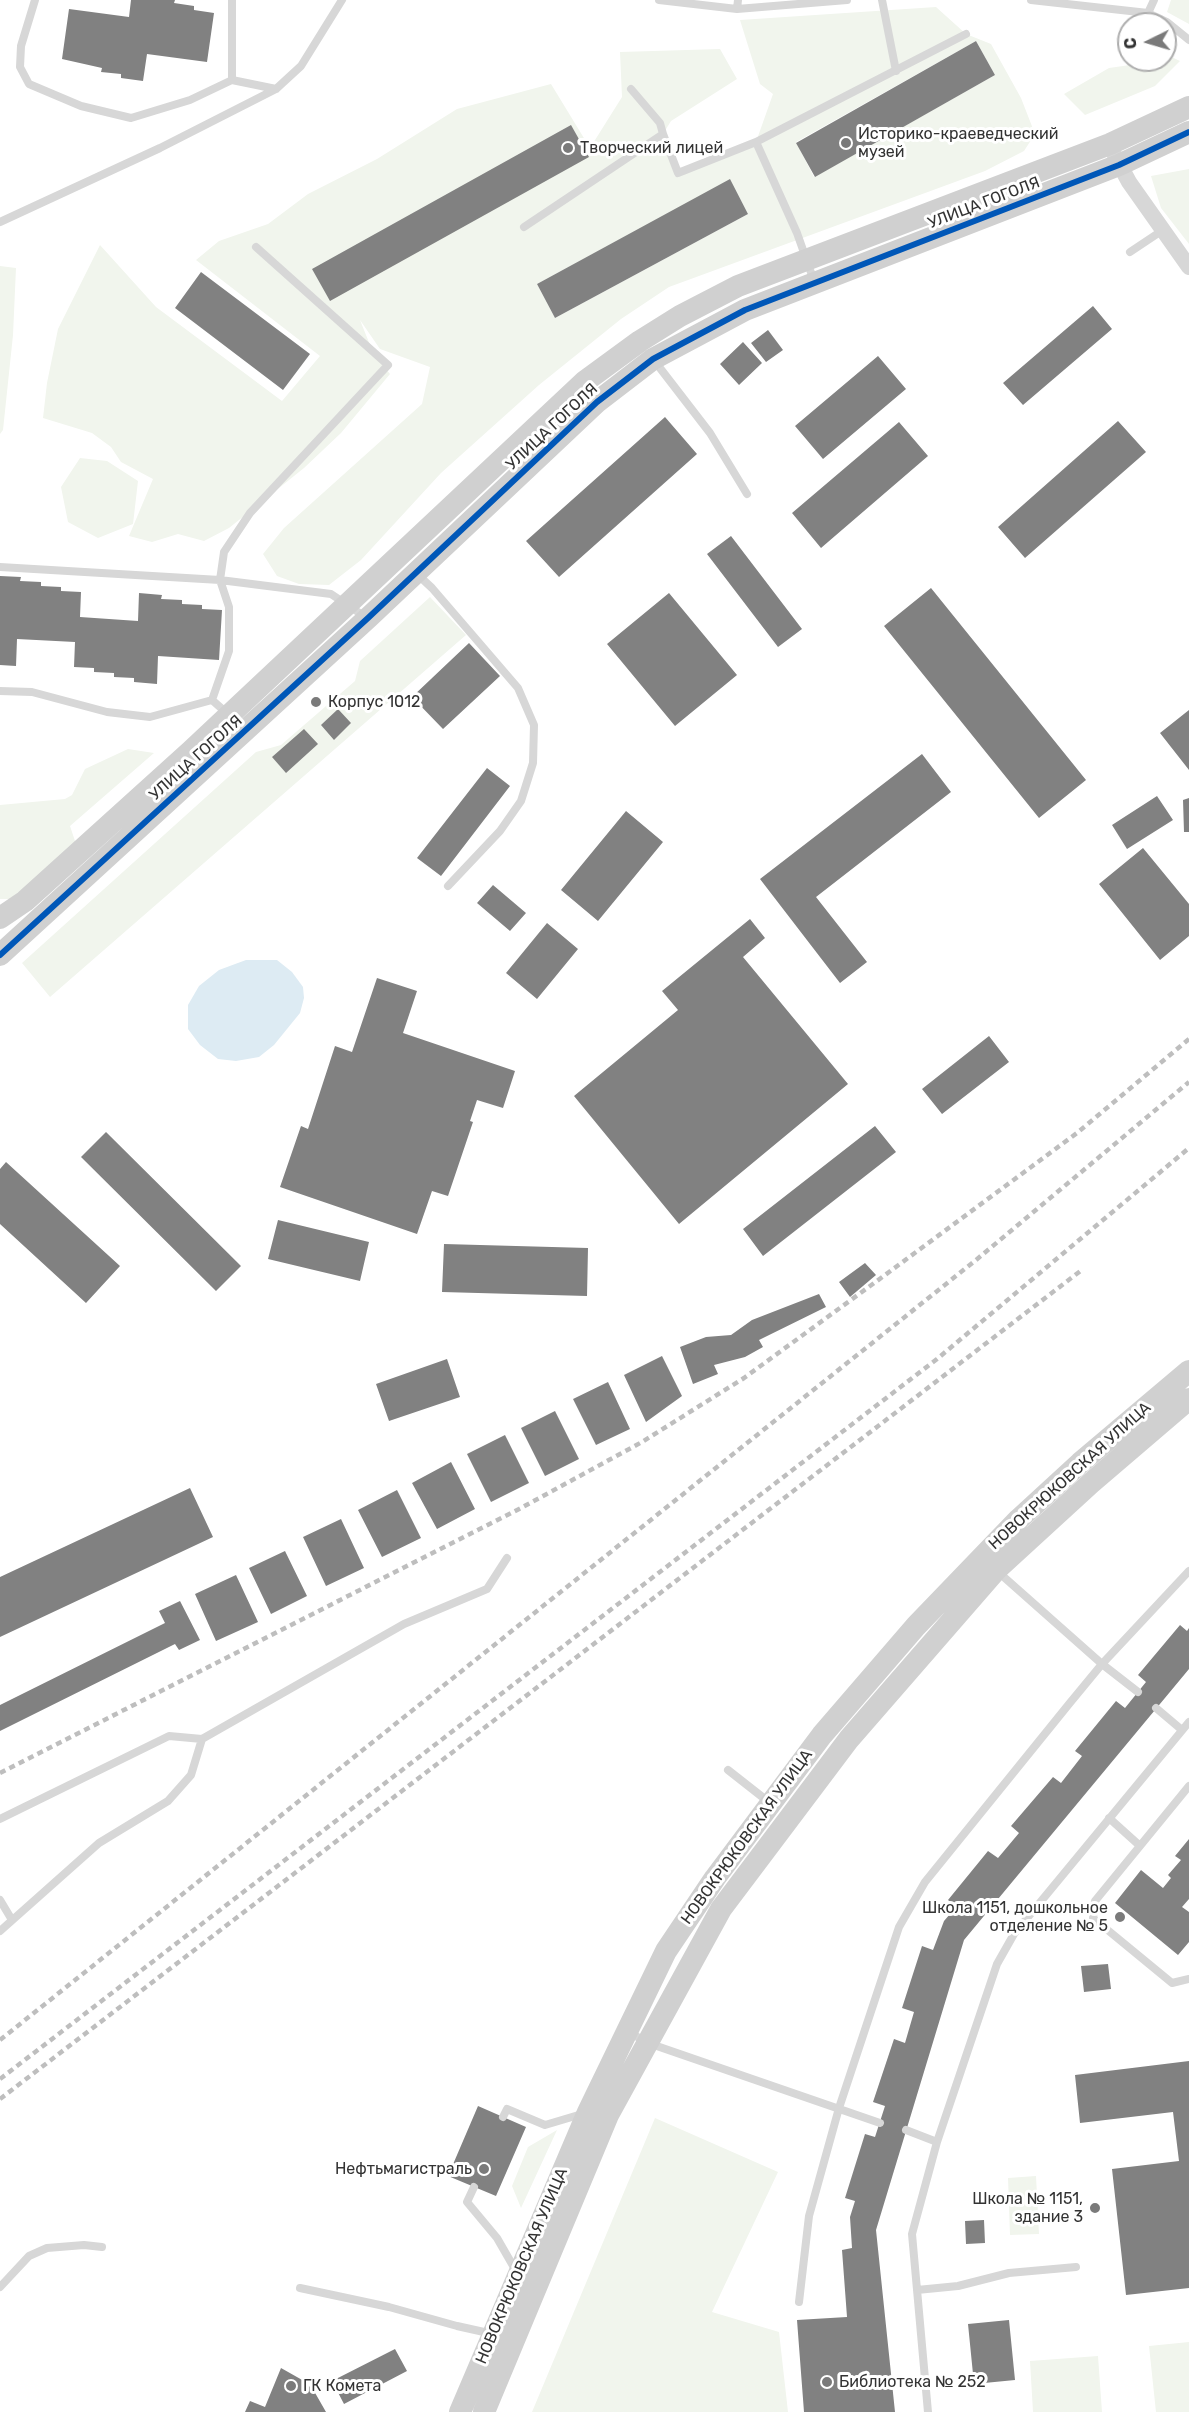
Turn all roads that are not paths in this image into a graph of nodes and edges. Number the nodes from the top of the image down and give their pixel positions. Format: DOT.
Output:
graph roads {
  1 [pos="35,0"];
  2 [pos="232,0"];
  3 [pos="342,0"];
  4 [pos="659,0"];
  5 [pos="846,0"];
  6 [pos="882,0"];
  7 [pos="1030,0"];
  8 [pos="738,5"];
  9 [pos="1139,12"];
  10 [pos="1177,30"];
  11 [pos="966,34"];
  12 [pos="1189,40"];
  13 [pos="896,72"];
  14 [pos="232,80"];
  15 [pos="276,89"];
  16 [pos="631,89"];
  17 [pos="1189,107"];
  18 [pos="1189,132"];
  19 [pos="663,134"];
  20 [pos="756,142"];
  21 [pos="1110,144"];
  22 [pos="1119,165"];
  23 [pos="0,222"];
  24 [pos="524,227"];
  25 [pos="1163,230"];
  26 [pos="256,247"];
  27 [pos="1130,252"];
  28 [pos="1189,267"];
  29 [pos="810,271"];
  30 [pos="653,359"];
  31 [pos="747,494"];
  32 [pos="0,567"];
  33 [pos="414,572"];
  34 [pos="220,580"];
  35 [pos="347,604"];
  36 [pos="368,618"];
  37 [pos="0,691"];
  38 [pos="212,700"];
  39 [pos="229,716"];
  40 [pos="244,732"];
  41 [pos="448,885"];
  42 [pos="0,918"];
  43 [pos="0,956"];
  44 [pos="1189,1371"];
  45 [pos="1189,1399"];
  46 [pos="507,1558"];
  47 [pos="989,1563"];
  48 [pos="1189,1571"];
  49 [pos="1102,1664"];
  50 [pos="1137,1692"];
  51 [pos="1156,1708"];
  52 [pos="1189,1722"];
  53 [pos="1182,1730"];
  54 [pos="202,1738"];
  55 [pos="728,1770"];
  56 [pos="1189,1786"];
  57 [pos="771,1803"];
  58 [pos="1109,1818"];
  59 [pos="0,1819"];
  60 [pos="1139,1845"];
  61 [pos="0,1900"];
  62 [pos="12,1920"];
  63 [pos="0,1931"];
  64 [pos="1189,1979"];
  65 [pos="627,2031"];
  66 [pos="648,2043"];
  67 [pos="839,2108"];
  68 [pos="588,2112"];
  69 [pos="503,2117"];
  70 [pos="880,2123"];
  71 [pos="906,2130"];
  72 [pos="937,2142"];
  73 [pos="474,2187"];
  74 [pos="102,2247"];
  75 [pos="1076,2267"];
  76 [pos="519,2275"];
  77 [pos="0,2287"];
  78 [pos="300,2288"];
  79 [pos="918,2290"];
  80 [pos="799,2302"];
  81 [pos="493,2334"];
  82 [pos="460,2412"];
  83 [pos="484,2412"];
  84 [pos="928,2412"];
  1 -- 14 [label="lane"];
  2 -- 14 [label="lane"];
  3 -- 15 [label="lane"];
  4 -- 8 [label="lane"];
  5 -- 8 [label="lane"];
  6 -- 13 [label="lane"];
  7 -- 9 [label="lane"];
  10 -- 12 [label="lane"];
  11 -- 13 [label="lane"];
  13 -- 20 [label="lane"];
  14 -- 15 [label="lane"];
  15 -- 23 [label="lane"];
  16 -- 19 [label="lane"];
  17 -- 21 [label="street"];
  18 -- 22 [label="street, УЛИЦА ГОГОЛЯ"];
  19 -- 20 [label="lane"];
  19 -- 24 [label="lane"];
  20 -- 29 [label="lane"];
  21 -- 22 [label="street"];
  21 -- 29 [label="street"];
  22 -- 25 [label="street"];
  22 -- 29 [label="street, УЛИЦА ГОГОЛЯ"];
  25 -- 27 [label="lane"];
  25 -- 28 [label="street"];
  26 -- 34 [label="lane"];
  29 -- 30 [label="street, УЛИЦА ГОГОЛЯ"];
  29 -- 35 [label="street"];
  30 -- 31 [label="lane"];
  30 -- 33 [label="street, УЛИЦА ГОГОЛЯ"];
  32 -- 34 [label="lane"];
  33 -- 36 [label="street, УЛИЦА ГОГОЛЯ"];
  33 -- 41 [label="lane"];
  34 -- 35 [label="lane"];
  34 -- 38 [label="lane"];
  35 -- 36 [label="lane"];
  35 -- 39 [label="street"];
  36 -- 40 [label="street, УЛИЦА ГОГОЛЯ"];
  37 -- 38 [label="lane"];
  38 -- 39 [label="lane"];
  39 -- 40 [label="lane"];
  39 -- 42 [label="street"];
  40 -- 43 [label="street, УЛИЦА ГОГОЛЯ"];
  44 -- 47 [label="street, НОВОКРЮКОВСКАЯ УЛИЦА"];
  45 -- 47 [label="street, НОВОКРЮКОВСКАЯ УЛИЦА"];
  46 -- 54 [label="lane"];
  47 -- 49 [label="lane"];
  47 -- 57 [label="street, НОВОКРЮКОВСКАЯ УЛИЦА"];
  47 -- 66 [label="street, НОВОКРЮКОВСКАЯ УЛИЦА"];
  48 -- 49 [label="lane"];
  49 -- 50 [label="lane"];
  49 -- 67 [label="lane"];
  51 -- 53 [label="lane"];
  52 -- 53 [label="lane"];
  53 -- 58 [label="lane"];
  54 -- 59 [label="lane"];
  54 -- 62 [label="lane"];
  55 -- 57 [label="lane"];
  56 -- 60 [label="lane"];
  57 -- 65 [label="street, НОВОКРЮКОВСКАЯ УЛИЦА"];
  58 -- 60 [label="lane"];
  58 -- 72 [label="lane"];
  60 -- 64 [label="lane"];
  61 -- 62 [label="lane"];
  62 -- 63 [label="lane"];
  65 -- 66 [label="lane"];
  65 -- 68 [label="street, НОВОКРЮКОВСКАЯ УЛИЦА"];
  66 -- 67 [label="lane"];
  66 -- 83 [label="street, НОВОКРЮКОВСКАЯ УЛИЦА"];
  67 -- 70 [label="lane"];
  67 -- 80 [label="lane"];
  68 -- 69 [label="lane"];
  68 -- 76 [label="street, НОВОКРЮКОВСКАЯ УЛИЦА"];
  71 -- 72 [label="lane"];
  72 -- 79 [label="lane"];
  73 -- 76 [label="lane"];
  74 -- 77 [label="lane"];
  75 -- 79 [label="lane"];
  76 -- 81 [label="street, НОВОКРЮКОВСКАЯ УЛИЦА"];
  78 -- 81 [label="lane"];
  79 -- 84 [label="lane"];
  81 -- 82 [label="street, НОВОКРЮКОВСКАЯ УЛИЦА"];
}
